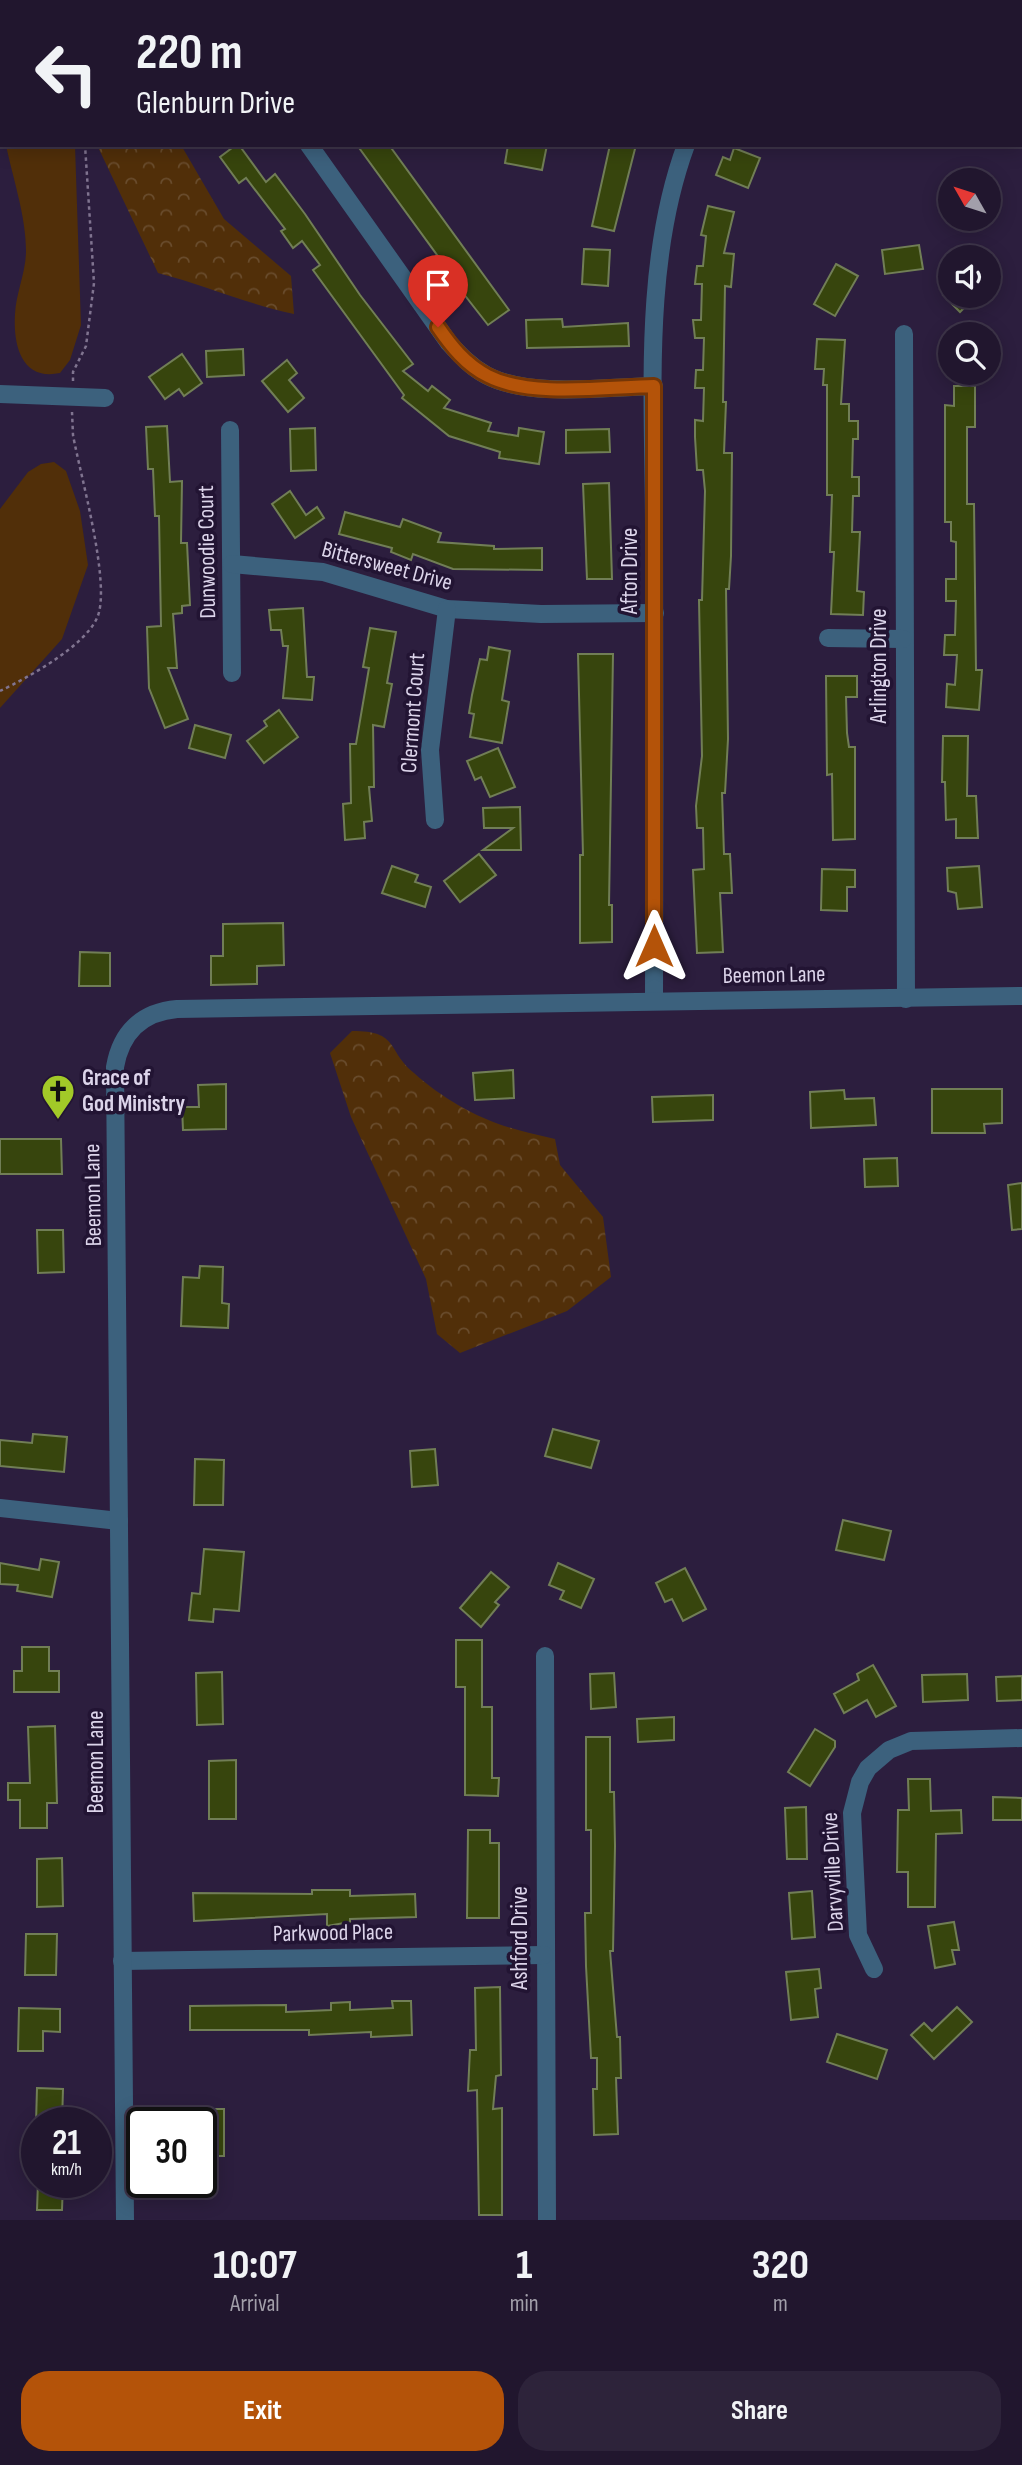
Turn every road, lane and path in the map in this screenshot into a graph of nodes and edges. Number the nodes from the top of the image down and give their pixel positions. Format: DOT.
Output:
graph roads {
  1 [pos="85,147"];
  2 [pos="310,147"];
  3 [pos="685,147"];
  4 [pos="904,334"];
  5 [pos="654,386"];
  6 [pos="0,394"];
  7 [pos="72,398"];
  8 [pos="105,398"];
  9 [pos="230,430"];
  10 [pos="232,564"];
  11 [pos="447,609"];
  12 [pos="655,613"];
  13 [pos="828,638"];
  14 [pos="903,639"];
  15 [pos="232,673"];
  16 [pos="0,691"];
  17 [pos="435,820"];
  18 [pos="1022,996"];
  19 [pos="906,999"];
  20 [pos="654,1001"];
  21 [pos="0,1508"];
  22 [pos="119,1521"];
  23 [pos="545,1656"];
  24 [pos="1022,1738"];
  25 [pos="544,1955"];
  26 [pos="122,1961"];
  27 [pos="874,1969"];
  28 [pos="125,2220"];
  29 [pos="547,2220"];
  1 -- 7 [label="path"];
  2 -- 5 [label="street"];
  3 -- 5 [label="street, Afton Drive"];
  4 -- 14 [label="street, Arlington Drive"];
  5 -- 12 [label="street, Afton Drive"];
  6 -- 7 [label="street"];
  7 -- 8 [label="street"];
  7 -- 16 [label="path"];
  9 -- 10 [label="street, Dunwoodie Court"];
  10 -- 11 [label="street, Bittersweet Drive"];
  10 -- 15 [label="street, Dunwoodie Court"];
  11 -- 12 [label="street, Bittersweet Drive"];
  11 -- 17 [label="street, Clermont Court"];
  12 -- 20 [label="street, Afton Drive"];
  13 -- 14 [label="street"];
  14 -- 19 [label="street, Arlington Drive"];
  18 -- 19 [label="street, Beemon Lane"];
  19 -- 20 [label="street, Beemon Lane"];
  20 -- 22 [label="street, Beemon Lane"];
  21 -- 22 [label="street"];
  22 -- 26 [label="street, Beemon Lane"];
  23 -- 25 [label="street, Ashford Drive"];
  24 -- 27 [label="street, Darvyville Drive"];
  25 -- 26 [label="street, Parkwood Place"];
  25 -- 29 [label="street, Ashford Drive"];
  26 -- 28 [label="street, Beemon Lane"];
}
